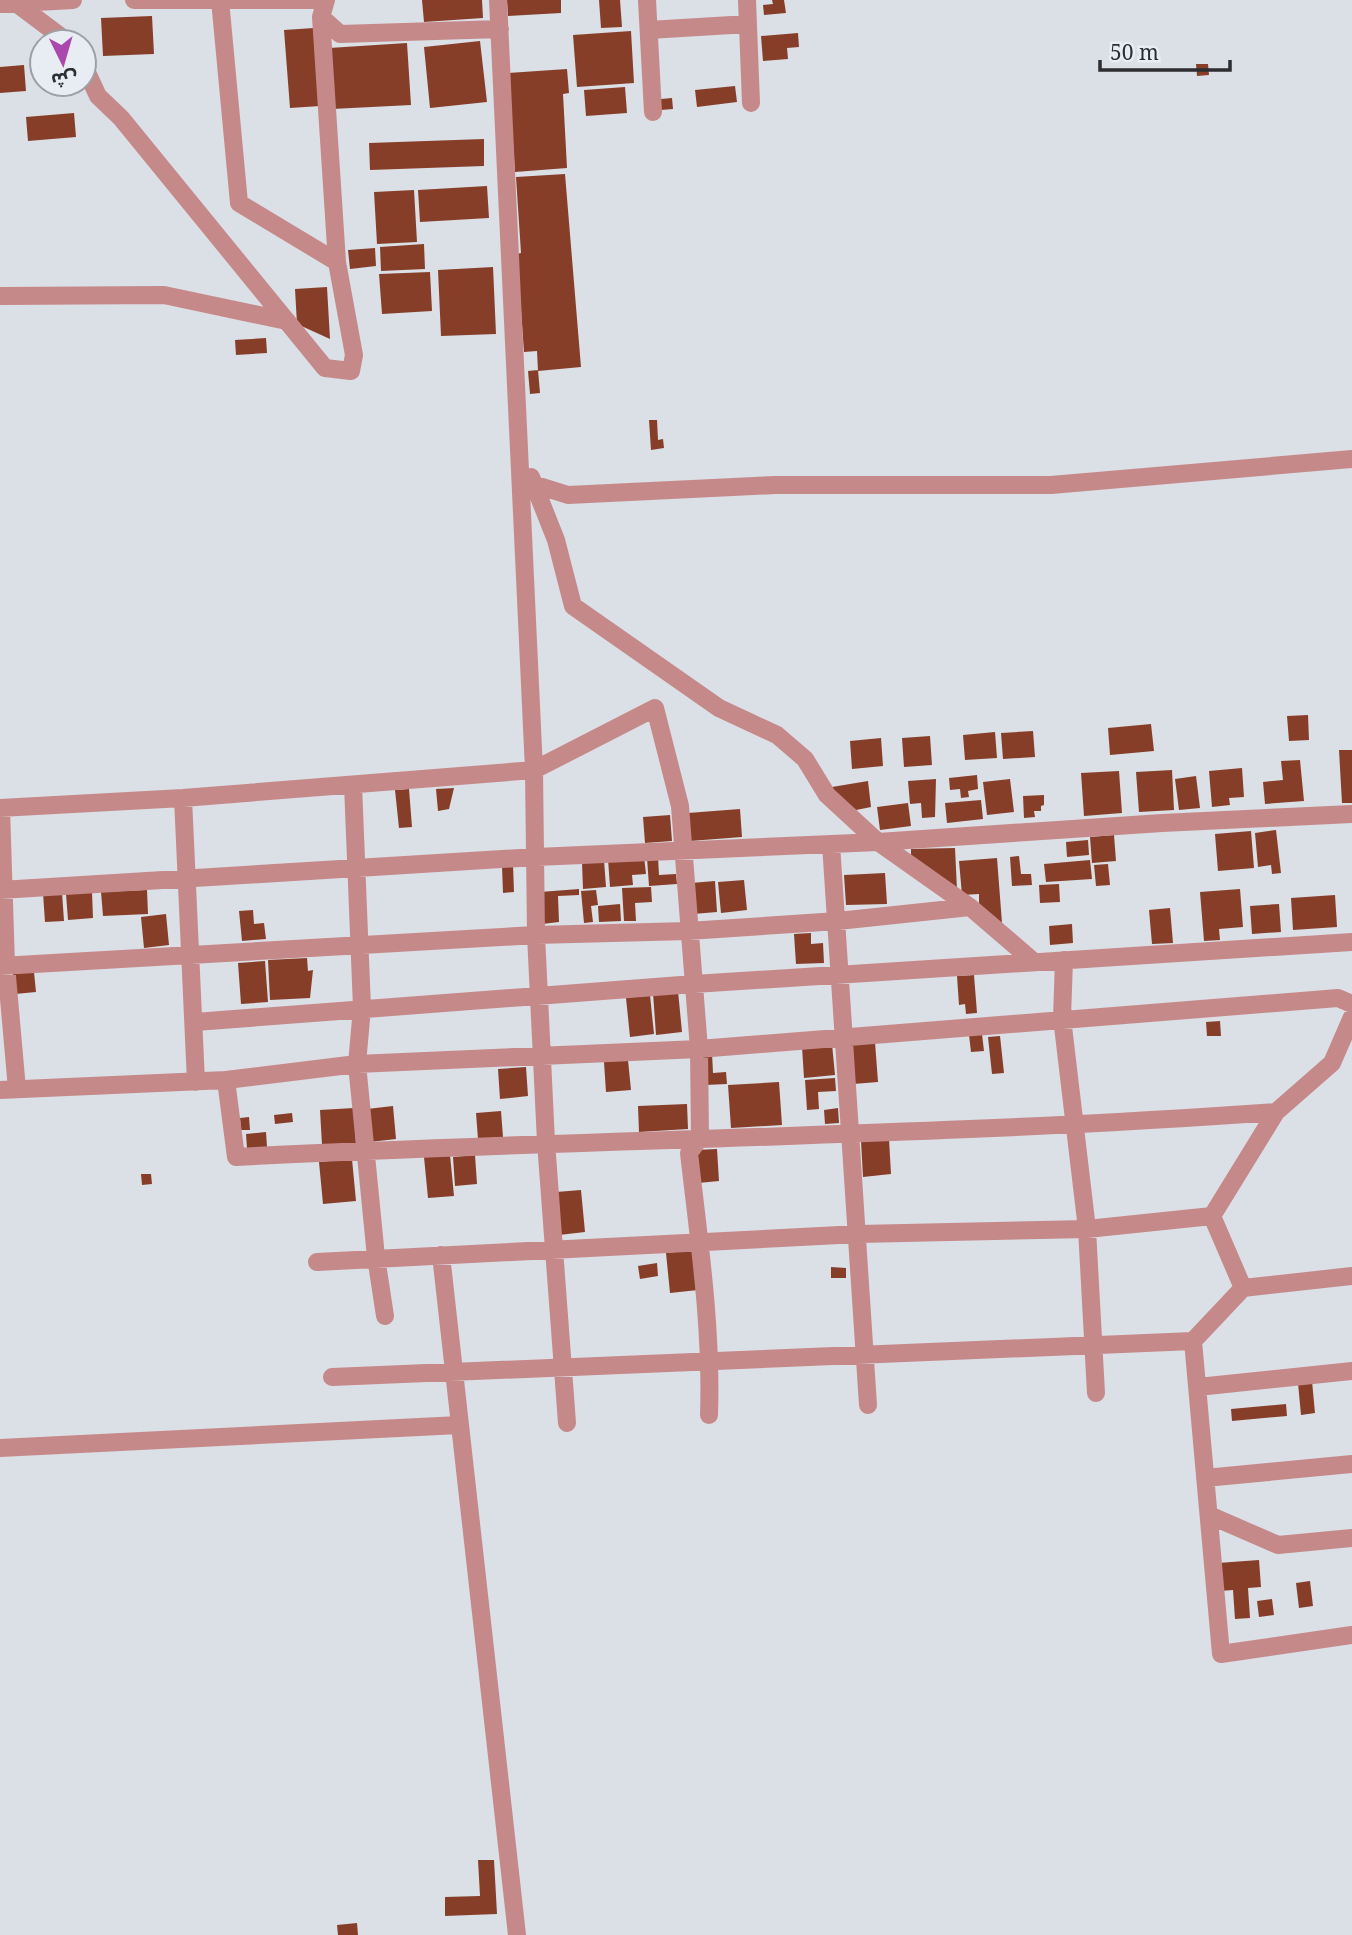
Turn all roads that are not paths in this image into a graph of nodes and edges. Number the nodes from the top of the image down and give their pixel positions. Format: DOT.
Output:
graph roads {
  1 [pos="74,0"];
  2 [pos="134,0"];
  3 [pos="498,0"];
  4 [pos="647,0"];
  5 [pos="747,0"];
  6 [pos="220,1"];
  7 [pos="8,4"];
  8 [pos="322,6"];
  9 [pos="748,24"];
  10 [pos="46,28"];
  11 [pos="499,29"];
  12 [pos="649,30"];
  13 [pos="98,96"];
  14 [pos="751,103"];
  15 [pos="653,112"];
  16 [pos="337,262"];
  17 [pos="0,296"];
  18 [pos="287,321"];
  19 [pos="520,452"];
  20 [pos="1352,459"];
  21 [pos="533,484"];
  22 [pos="534,770"];
  23 [pos="354,785"];
  24 [pos="183,798"];
  25 [pos="1,808"];
  26 [pos="1352,814"];
  27 [pos="878,842"];
  28 [pos="831,844"];
  29 [pos="682,849"];
  30 [pos="536,857"];
  31 [pos="359,869"];
  32 [pos="186,879"];
  33 [pos="2,889"];
  34 [pos="970,906"];
  35 [pos="838,921"];
  36 [pos="688,932"];
  37 [pos="536,935"];
  38 [pos="1352,942"];
  39 [pos="360,944"];
  40 [pos="191,956"];
  41 [pos="1064,960"];
  42 [pos="1033,961"];
  43 [pos="3,966"];
  44 [pos="840,974"];
  45 [pos="694,984"];
  46 [pos="539,996"];
  47 [pos="1352,1004"];
  48 [pos="362,1007"];
  49 [pos="1352,1017"];
  50 [pos="1062,1018"];
  51 [pos="194,1022"];
  52 [pos="844,1037"];
  53 [pos="699,1049"];
  54 [pos="542,1057"];
  55 [pos="357,1065"];
  56 [pos="226,1080"];
  57 [pos="196,1082"];
  58 [pos="8,1090"];
  59 [pos="1276,1112"];
  60 [pos="1075,1126"];
  61 [pos="851,1132"];
  62 [pos="700,1138"];
  63 [pos="545,1142"];
  64 [pos="366,1150"];
  65 [pos="1212,1216"];
  66 [pos="1087,1229"];
  67 [pos="859,1234"];
  68 [pos="702,1243"];
  69 [pos="553,1251"];
  70 [pos="441,1255"];
  71 [pos="376,1257"];
  72 [pos="317,1262"];
  73 [pos="1352,1276"];
  74 [pos="1243,1288"];
  75 [pos="386,1316"];
  76 [pos="1193,1341"];
  77 [pos="1093,1345"];
  78 [pos="865,1355"];
  79 [pos="711,1361"];
  80 [pos="564,1367"];
  81 [pos="1352,1370"];
  82 [pos="453,1372"];
  83 [pos="332,1377"];
  84 [pos="1198,1387"];
  85 [pos="1096,1393"];
  86 [pos="868,1405"];
  87 [pos="709,1415"];
  88 [pos="567,1423"];
  89 [pos="459,1425"];
  90 [pos="0,1448"];
  91 [pos="1352,1464"];
  92 [pos="1205,1478"];
  93 [pos="1209,1515"];
  94 [pos="1352,1538"];
  95 [pos="1352,1634"];
  96 [pos="517,1935"];
  1 -- 7 [label="street"];
  2 -- 6 [label="street"];
  3 -- 11 [label="street"];
  4 -- 12 [label="street"];
  5 -- 9 [label="street"];
  6 -- 8 [label="street"];
  6 -- 16 [label="street"];
  7 -- 10 [label="street"];
  8 -- 11 [label="street"];
  8 -- 16 [label="street"];
  9 -- 12 [label="street"];
  9 -- 14 [label="street"];
  11 -- 19 [label="street"];
  12 -- 15 [label="street"];
  13 -- 18 [label="street"];
  16 -- 18 [label="street"];
  17 -- 18 [label="street"];
  19 -- 21 [label="street"];
  19 -- 22 [label="street"];
  20 -- 21 [label="street"];
  21 -- 27 [label="street"];
  22 -- 23 [label="street"];
  22 -- 29 [label="street"];
  22 -- 30 [label="street"];
  23 -- 24 [label="street"];
  23 -- 31 [label="street"];
  24 -- 25 [label="street"];
  24 -- 32 [label="street"];
  25 -- 33 [label="street"];
  26 -- 27 [label="street"];
  27 -- 28 [label="street"];
  27 -- 34 [label="street"];
  28 -- 29 [label="street"];
  28 -- 35 [label="street"];
  29 -- 30 [label="street"];
  29 -- 36 [label="street"];
  30 -- 31 [label="street"];
  30 -- 37 [label="street"];
  31 -- 32 [label="street"];
  31 -- 39 [label="street"];
  32 -- 33 [label="street"];
  32 -- 40 [label="street"];
  33 -- 43 [label="street"];
  34 -- 35 [label="street"];
  34 -- 42 [label="street"];
  35 -- 36 [label="street"];
  35 -- 44 [label="street"];
  36 -- 37 [label="street"];
  36 -- 45 [label="street"];
  37 -- 39 [label="street"];
  37 -- 46 [label="street"];
  38 -- 41 [label="street"];
  39 -- 40 [label="street"];
  39 -- 48 [label="street"];
  40 -- 43 [label="street"];
  40 -- 51 [label="street"];
  41 -- 42 [label="street"];
  41 -- 50 [label="street"];
  42 -- 44 [label="street"];
  43 -- 58 [label="street"];
  44 -- 45 [label="street"];
  44 -- 52 [label="street"];
  45 -- 46 [label="street"];
  45 -- 53 [label="street"];
  46 -- 48 [label="street"];
  46 -- 54 [label="street"];
  47 -- 50 [label="street"];
  48 -- 51 [label="street"];
  48 -- 55 [label="street"];
  49 -- 59 [label="street"];
  50 -- 52 [label="street"];
  50 -- 60 [label="street"];
  51 -- 57 [label="street"];
  52 -- 53 [label="street"];
  52 -- 61 [label="street"];
  53 -- 54 [label="street"];
  53 -- 62 [label="street"];
  54 -- 55 [label="street"];
  54 -- 63 [label="street"];
  55 -- 56 [label="street"];
  55 -- 64 [label="street"];
  56 -- 57 [label="street"];
  56 -- 64 [label="street"];
  57 -- 58 [label="street"];
  59 -- 60 [label="street"];
  59 -- 65 [label="street"];
  60 -- 61 [label="street"];
  60 -- 66 [label="street"];
  61 -- 62 [label="street"];
  61 -- 67 [label="street"];
  62 -- 63 [label="street"];
  62 -- 68 [label="street"];
  63 -- 64 [label="street"];
  63 -- 69 [label="street"];
  64 -- 71 [label="street"];
  65 -- 66 [label="street"];
  65 -- 74 [label="street"];
  66 -- 67 [label="street"];
  66 -- 77 [label="street"];
  67 -- 68 [label="street"];
  67 -- 78 [label="street"];
  68 -- 69 [label="street"];
  68 -- 79 [label="street"];
  69 -- 70 [label="street"];
  69 -- 80 [label="street"];
  70 -- 71 [label="street"];
  70 -- 82 [label="street"];
  71 -- 72 [label="street"];
  71 -- 75 [label="street"];
  73 -- 74 [label="street"];
  74 -- 76 [label="street"];
  76 -- 77 [label="street"];
  76 -- 84 [label="street"];
  77 -- 78 [label="street"];
  77 -- 85 [label="street"];
  78 -- 79 [label="street"];
  78 -- 86 [label="street"];
  79 -- 80 [label="street"];
  79 -- 87 [label="street"];
  80 -- 82 [label="street"];
  80 -- 88 [label="street"];
  81 -- 84 [label="street"];
  82 -- 83 [label="street"];
  82 -- 89 [label="street"];
  84 -- 92 [label="street"];
  89 -- 90 [label="street"];
  89 -- 96 [label="street"];
  91 -- 92 [label="street"];
  92 -- 93 [label="street"];
  93 -- 94 [label="street"];
  93 -- 95 [label="street"];
}
